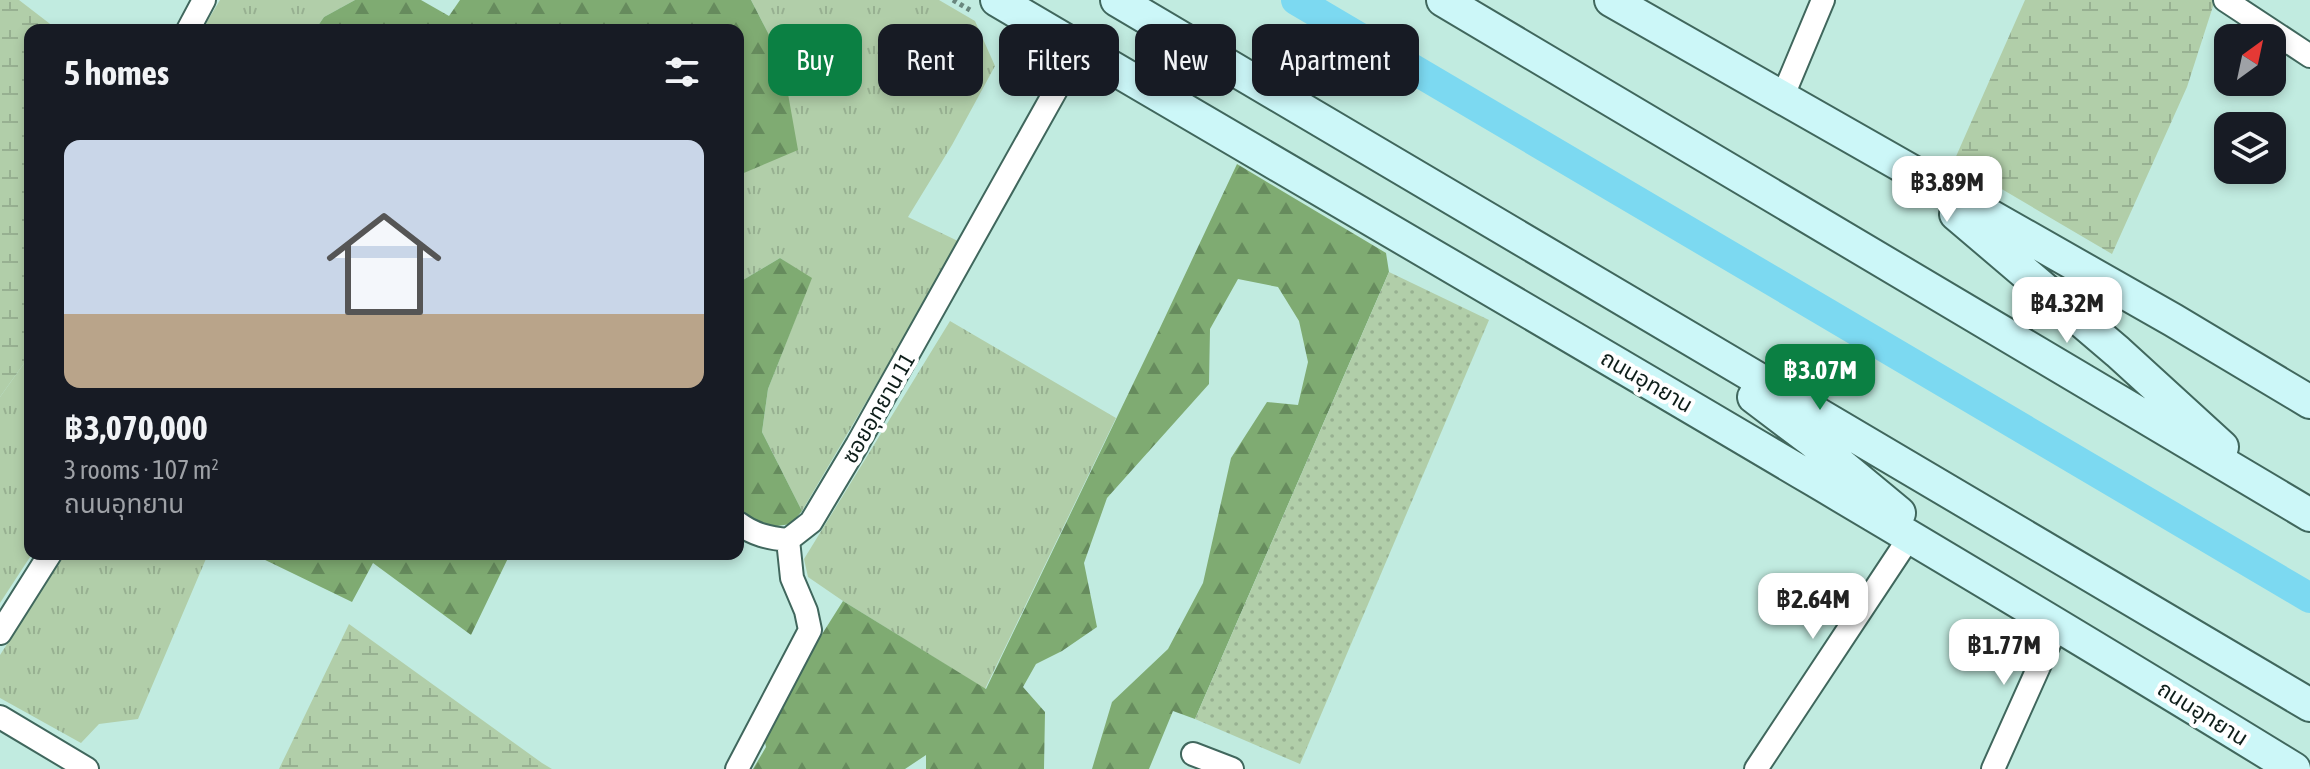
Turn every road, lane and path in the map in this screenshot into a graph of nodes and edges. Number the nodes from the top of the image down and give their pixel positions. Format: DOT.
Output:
graph roads {
  1 [pos="204,0"];
  2 [pos="997,0"];
  3 [pos="1117,0"];
  4 [pos="1443,0"];
  5 [pos="1611,0"];
  6 [pos="1823,0"];
  7 [pos="2225,0"];
  8 [pos="191,24"];
  9 [pos="1037,24"];
  10 [pos="2310,56"];
  11 [pos="1119,72"];
  12 [pos="1053,96"];
  13 [pos="1782,98"];
  14 [pos="1896,163"];
  15 [pos="1627,302"];
  16 [pos="2310,402"];
  17 [pos="2270,491"];
  18 [pos="2310,515"];
  19 [pos="744,527"];
  20 [pos="1909,538"];
  21 [pos="788,540"];
  22 [pos="46,560"];
  23 [pos="1972,574"];
  24 [pos="2058,624"];
  25 [pos="0,633"];
  26 [pos="2310,705"];
  27 [pos="0,717"];
  28 [pos="1193,754"];
  29 [pos="87,769"];
  30 [pos="737,769"];
  31 [pos="1232,769"];
  32 [pos="1756,769"];
  33 [pos="1993,769"];
  34 [pos="2294,769"];
  1 -- 8 [label="street"];
  2 -- 9 [label="main road, ถนนอุทยาน"];
  3 -- 15 [label="main road"];
  4 -- 17 [label="main road"];
  5 -- 13 [label="main road"];
  6 -- 13 [label="street"];
  7 -- 10 [label="street"];
  11 -- 20 [label="main road, ถนนอุทยาน"];
  12 -- 21 [label="street, ซอยอุทยาน 11"];
  13 -- 14 [label="main road"];
  14 -- 16 [label="main road"];
  14 -- 17 [label="main road"];
  15 -- 23 [label="main road"];
  15 -- 26 [label="main road"];
  17 -- 18 [label="main road"];
  19 -- 21 [label="street"];
  20 -- 23 [label="main road, ถนนอุทยาน"];
  20 -- 32 [label="street"];
  21 -- 30 [label="street"];
  22 -- 25 [label="street"];
  23 -- 24 [label="main road, ถนนอุทยาน"];
  24 -- 33 [label="street"];
  24 -- 34 [label="main road, ถนนอุทยาน"];
  27 -- 29 [label="street"];
  28 -- 31 [label="street"];
}
